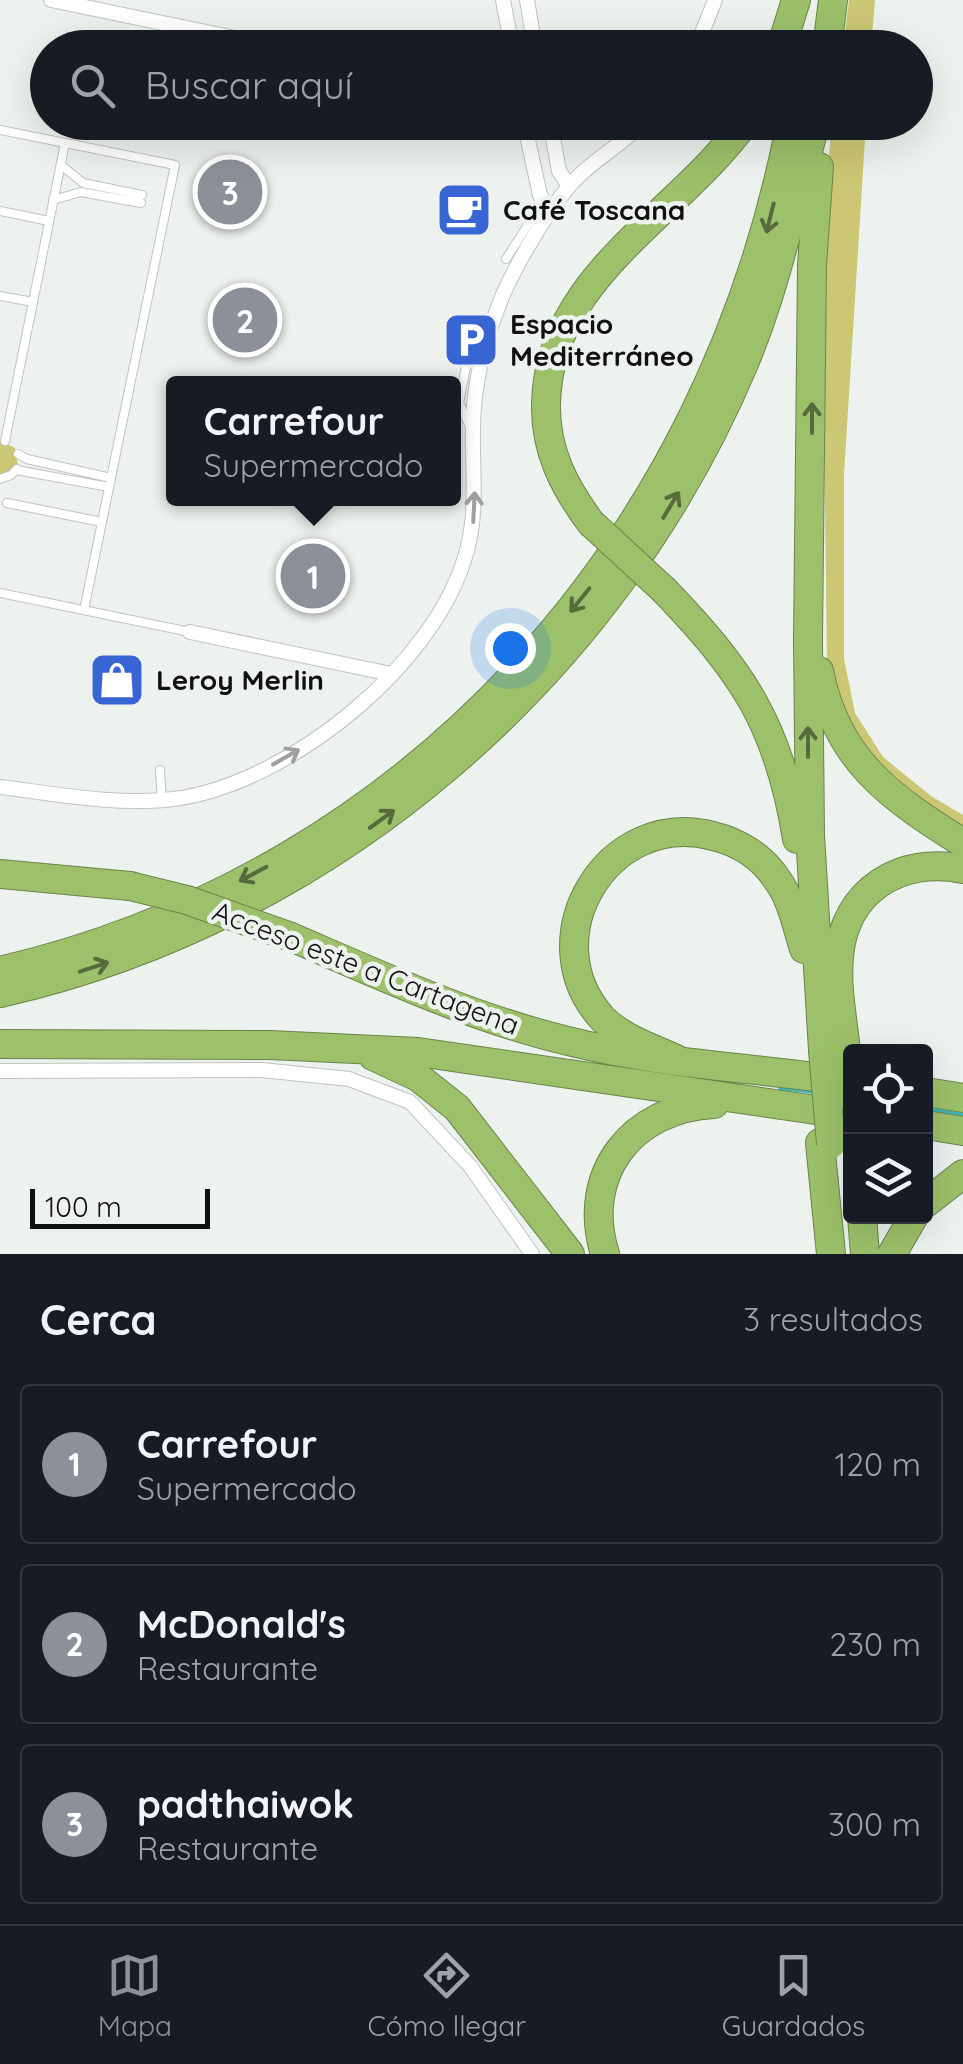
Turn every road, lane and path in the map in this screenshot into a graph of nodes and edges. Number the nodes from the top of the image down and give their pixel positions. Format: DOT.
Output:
graph roads {
  1 [pos="51,0"];
  2 [pos="146,0"];
  3 [pos="503,0"];
  4 [pos="527,0"];
  5 [pos="715,0"];
  6 [pos="796,0"];
  7 [pos="807,0"];
  8 [pos="833,0"];
  9 [pos="142,19"];
  10 [pos="195,30"];
  11 [pos="509,30"];
  12 [pos="532,30"];
  13 [pos="703,30"];
  14 [pos="787,30"];
  15 [pos="804,30"];
  16 [pos="829,30"];
  17 [pos="0,130"];
  18 [pos="30,136"];
  19 [pos="46,140"];
  20 [pos="528,140"];
  21 [pos="553,140"];
  22 [pos="623,140"];
  23 [pos="731,140"];
  24 [pos="787,140"];
  25 [pos="813,140"];
  26 [pos="822,140"];
  27 [pos="65,144"];
  28 [pos="60,165"];
  29 [pos="570,186"];
  30 [pos="54,200"];
  31 [pos="555,207"];
  32 [pos="0,210"];
  33 [pos="49,220"];
  34 [pos="506,259"];
  35 [pos="0,296"];
  36 [pos="33,302"];
  37 [pos="471,340"];
  38 [pos="461,392"];
  39 [pos="0,400"];
  40 [pos="12,402"];
  41 [pos="461,408"];
  42 [pos="472,434"];
  43 [pos="2,441"];
  44 [pos="18,454"];
  45 [pos="16,470"];
  46 [pos="0,479"];
  47 [pos="110,482"];
  48 [pos="7,503"];
  49 [pos="102,522"];
  50 [pos="0,592"];
  51 [pos="84,610"];
  52 [pos="810,618"];
  53 [pos="190,632"];
  54 [pos="391,674"];
  55 [pos="160,770"];
  56 [pos="0,788"];
  57 [pos="162,800"];
  58 [pos="963,843"];
  59 [pos="963,869"];
  60 [pos="0,874"];
  61 [pos="804,950"];
  62 [pos="0,971"];
  63 [pos="0,994"];
  64 [pos="0,1044"];
  65 [pos="358,1050"];
  66 [pos="827,1050"];
  67 [pos="676,1059"];
  68 [pos="0,1071"];
  69 [pos="843,1080"];
  70 [pos="843,1083"];
  71 [pos="963,1084"];
  72 [pos="933,1090"];
  73 [pos="933,1093"];
  74 [pos="963,1098"];
  75 [pos="736,1100"];
  76 [pos="843,1114"];
  77 [pos="933,1126"];
  78 [pos="963,1130"];
  79 [pos="826,1144"];
  80 [pos="963,1174"];
  81 [pos="933,1198"];
  82 [pos="827,1221"];
  83 [pos="863,1224"];
  84 [pos="909,1224"];
  85 [pos="532,1254"];
  86 [pos="570,1254"];
  87 [pos="605,1254"];
  88 [pos="815,1254"];
  89 [pos="831,1254"];
  90 [pos="842,1254"];
  91 [pos="865,1254"];
  92 [pos="892,1254"];
  1 -- 9 [label="street"];
  2 -- 9 [label="street"];
  3 -- 11 [label="street"];
  4 -- 12 [label="street"];
  5 -- 13 [label="street"];
  6 -- 14 [label="highway"];
  7 -- 15 [label="highway"];
  8 -- 16 [label="highway"];
  9 -- 10 [label="street"];
  17 -- 18 [label="lane"];
  19 -- 27 [label="lane"];
  20 -- 31 [label="street"];
  21 -- 29 [label="street"];
  22 -- 29 [label="street"];
  23 -- 61 [label="highway, bridge"];
  24 -- 62 [label="highway, one-way"];
  63 -- 25 [label="highway, one-way"];
  52 -- 26 [label="highway, one-way"];
  27 -- 28 [label="lane"];
  27 -- 47 [label="lane"];
  28 -- 30 [label="lane"];
  28 -- 30 [label="lane"];
  29 -- 31 [label="street"];
  30 -- 33 [label="lane"];
  31 -- 34 [label="lane"];
  31 -- 42 [label="street"];
  32 -- 33 [label="lane"];
  33 -- 36 [label="lane"];
  35 -- 36 [label="lane"];
  36 -- 40 [label="lane"];
  37 -- 38 [label="lane"];
  39 -- 40 [label="lane"];
  40 -- 43 [label="lane"];
  41 -- 42 [label="lane"];
  54 -- 42 [label="street, one-way"];
  43 -- 44 [label="lane"];
  44 -- 45 [label="lane"];
  44 -- 47 [label="lane"];
  45 -- 46 [label="lane"];
  45 -- 47 [label="lane"];
  47 -- 49 [label="lane"];
  48 -- 49 [label="lane"];
  49 -- 51 [label="lane"];
  50 -- 51 [label="lane"];
  51 -- 53 [label="lane"];
  52 -- 58 [label="highway"];
  66 -- 52 [label="highway, one-way"];
  53 -- 54 [label="street"];
  57 -- 54 [label="street, one-way"];
  55 -- 57 [label="lane"];
  56 -- 57 [label="street"];
  59 -- 66 [label="highway"];
  60 -- 67 [label="highway, Acceso este a Cartagena, bridge"];
  61 -- 66 [label="highway"];
  61 -- 67 [label="highway"];
  64 -- 65 [label="highway, Acceso este a Cartagena"];
  65 -- 75 [label="highway, Acceso este a Cartagena"];
  65 -- 86 [label="highway"];
  66 -- 70 [label="highway, bridge"];
  66 -- 79 [label="highway, bridge"];
  67 -- 69 [label="highway, Acceso este a Cartagena"];
  68 -- 85 [label="street"];
  71 -- 72 [label="highway"];
  73 -- 74 [label="highway"];
  75 -- 76 [label="highway, Acceso este a Cartagena"];
  75 -- 87 [label="highway"];
  77 -- 78 [label="highway"];
  79 -- 82 [label="highway"];
  79 -- 90 [label="highway"];
  80 -- 81 [label="highway"];
  82 -- 88 [label="highway"];
  82 -- 89 [label="highway"];
  83 -- 91 [label="highway"];
  84 -- 92 [label="highway"];
}
